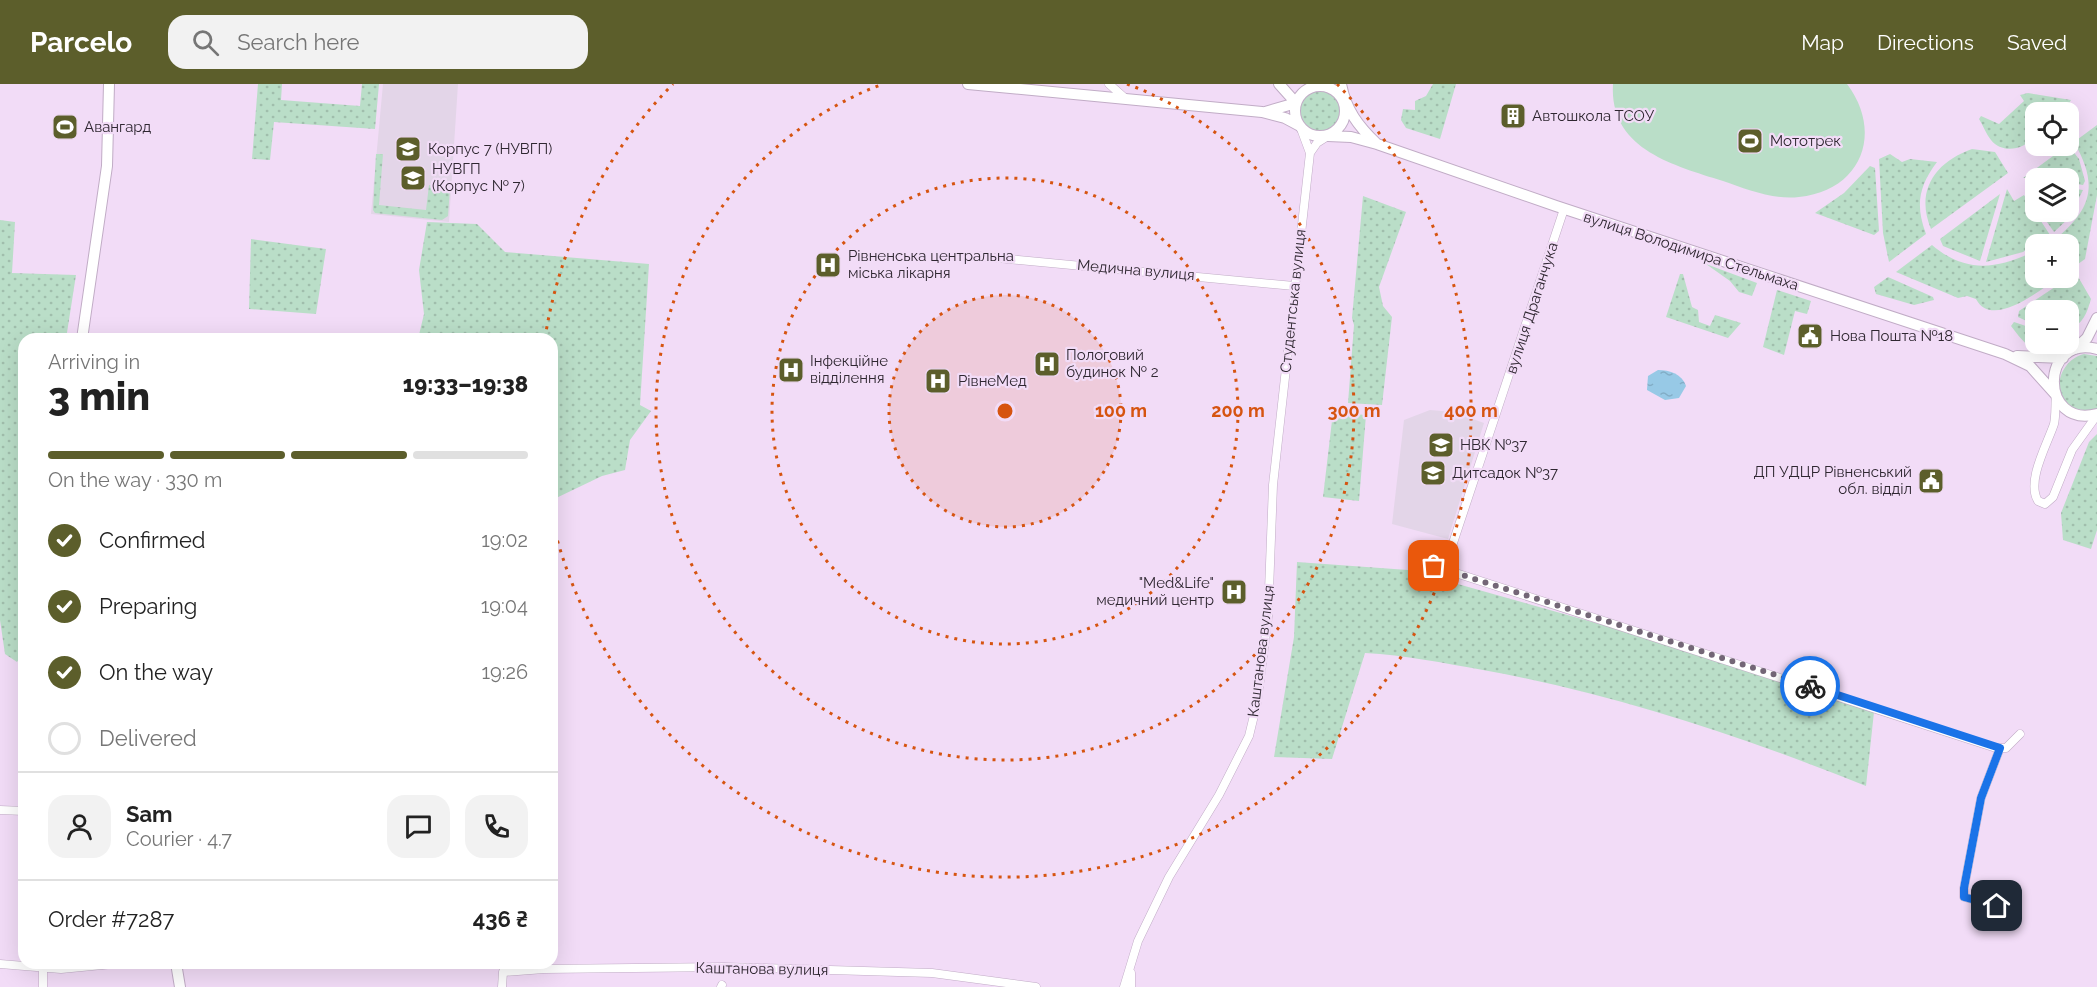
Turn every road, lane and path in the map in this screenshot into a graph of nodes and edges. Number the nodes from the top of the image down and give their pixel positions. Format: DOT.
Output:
graph roads {
  1 [pos="110,84"];
  2 [pos="968,84"];
  3 [pos="1109,84"];
  4 [pos="1279,84"];
  5 [pos="1284,84"];
  6 [pos="1341,84"];
  7 [pos="1310,86"];
  8 [pos="1126,99"];
  9 [pos="1296,103"];
  10 [pos="1345,103"];
  11 [pos="1262,112"];
  12 [pos="1300,126"];
  13 [pos="1328,136"];
  14 [pos="1377,144"];
  15 [pos="1310,153"];
  16 [pos="1564,209"];
  17 [pos="977,256"];
  18 [pos="1294,286"];
  19 [pos="2097,318"];
  20 [pos="83,333"];
  21 [pos="2079,345"];
  22 [pos="2079,350"];
  23 [pos="2097,350"];
  24 [pos="2005,354"];
  25 [pos="2068,354"];
  26 [pos="2063,358"];
  27 [pos="2056,395"];
  28 [pos="2097,415"];
  29 [pos="1273,485"];
  30 [pos="1454,543"];
  31 [pos="1434,566"];
  32 [pos="2020,734"];
  33 [pos="2000,748"];
  34 [pos="0,810"];
  35 [pos="18,811"];
  36 [pos="1997,906"];
  37 [pos="0,964"];
  38 [pos="18,966"];
  39 [pos="1131,968"];
  40 [pos="43,969"];
  41 [pos="177,969"];
  42 [pos="42,987"];
  43 [pos="180,987"];
  44 [pos="502,987"];
  45 [pos="1036,987"];
  46 [pos="1124,987"];
  47 [pos="1131,987"];
  1 -- 20 [label="main road"];
  2 -- 8 [label="main road"];
  3 -- 8 [label="street"];
  4 -- 9 [label="main road"];
  5 -- 7 [label="main road"];
  6 -- 10 [label="main road"];
  7 -- 9 [label="main road"];
  7 -- 10 [label="main road"];
  8 -- 11 [label="main road"];
  9 -- 11 [label="main road"];
  9 -- 12 [label="main road"];
  10 -- 13 [label="main road"];
  10 -- 14 [label="main road, вулиця Володимира Стельмаха"];
  11 -- 12 [label="main road"];
  12 -- 13 [label="main road"];
  12 -- 15 [label="street"];
  13 -- 14 [label="main road, вулиця Володимира Стельмаха"];
  13 -- 15 [label="street"];
  14 -- 16 [label="main road, вулиця Володимира Стельмаха"];
  15 -- 18 [label="street, Студентська вулиця"];
  16 -- 24 [label="main road, вулиця Володимира Стельмаха"];
  16 -- 30 [label="street, вулиця Драганчука"];
  17 -- 18 [label="street, Медична вулиця"];
  18 -- 29 [label="street, Студентська вулиця"];
  19 -- 21 [label="main road"];
  22 -- 23 [label="main road"];
  24 -- 26 [label="main road, вулиця Володимира Стельмаха"];
  24 -- 27 [label="main road, вулиця Володимира Стельмаха"];
  25 -- 26 [label="main road"];
  26 -- 27 [label="main road"];
  27 -- 28 [label="main road, вулиця Володимира Стельмаха"];
  27 -- 28 [label="street"];
  29 -- 39 [label="street, Каштанова вулиця"];
  31 -- 33 [label="street"];
  32 -- 33 [label="street"];
  33 -- 36 [label="street"];
  34 -- 35 [label="street"];
  37 -- 38 [label="street"];
  39 -- 46 [label="street, Каштанова вулиця"];
  39 -- 47 [label="street, Каштанова вулиця"];
  40 -- 42 [label="street"];
  41 -- 43 [label="main road"];
  44 -- 45 [label="street, Каштанова вулиця"];
}
